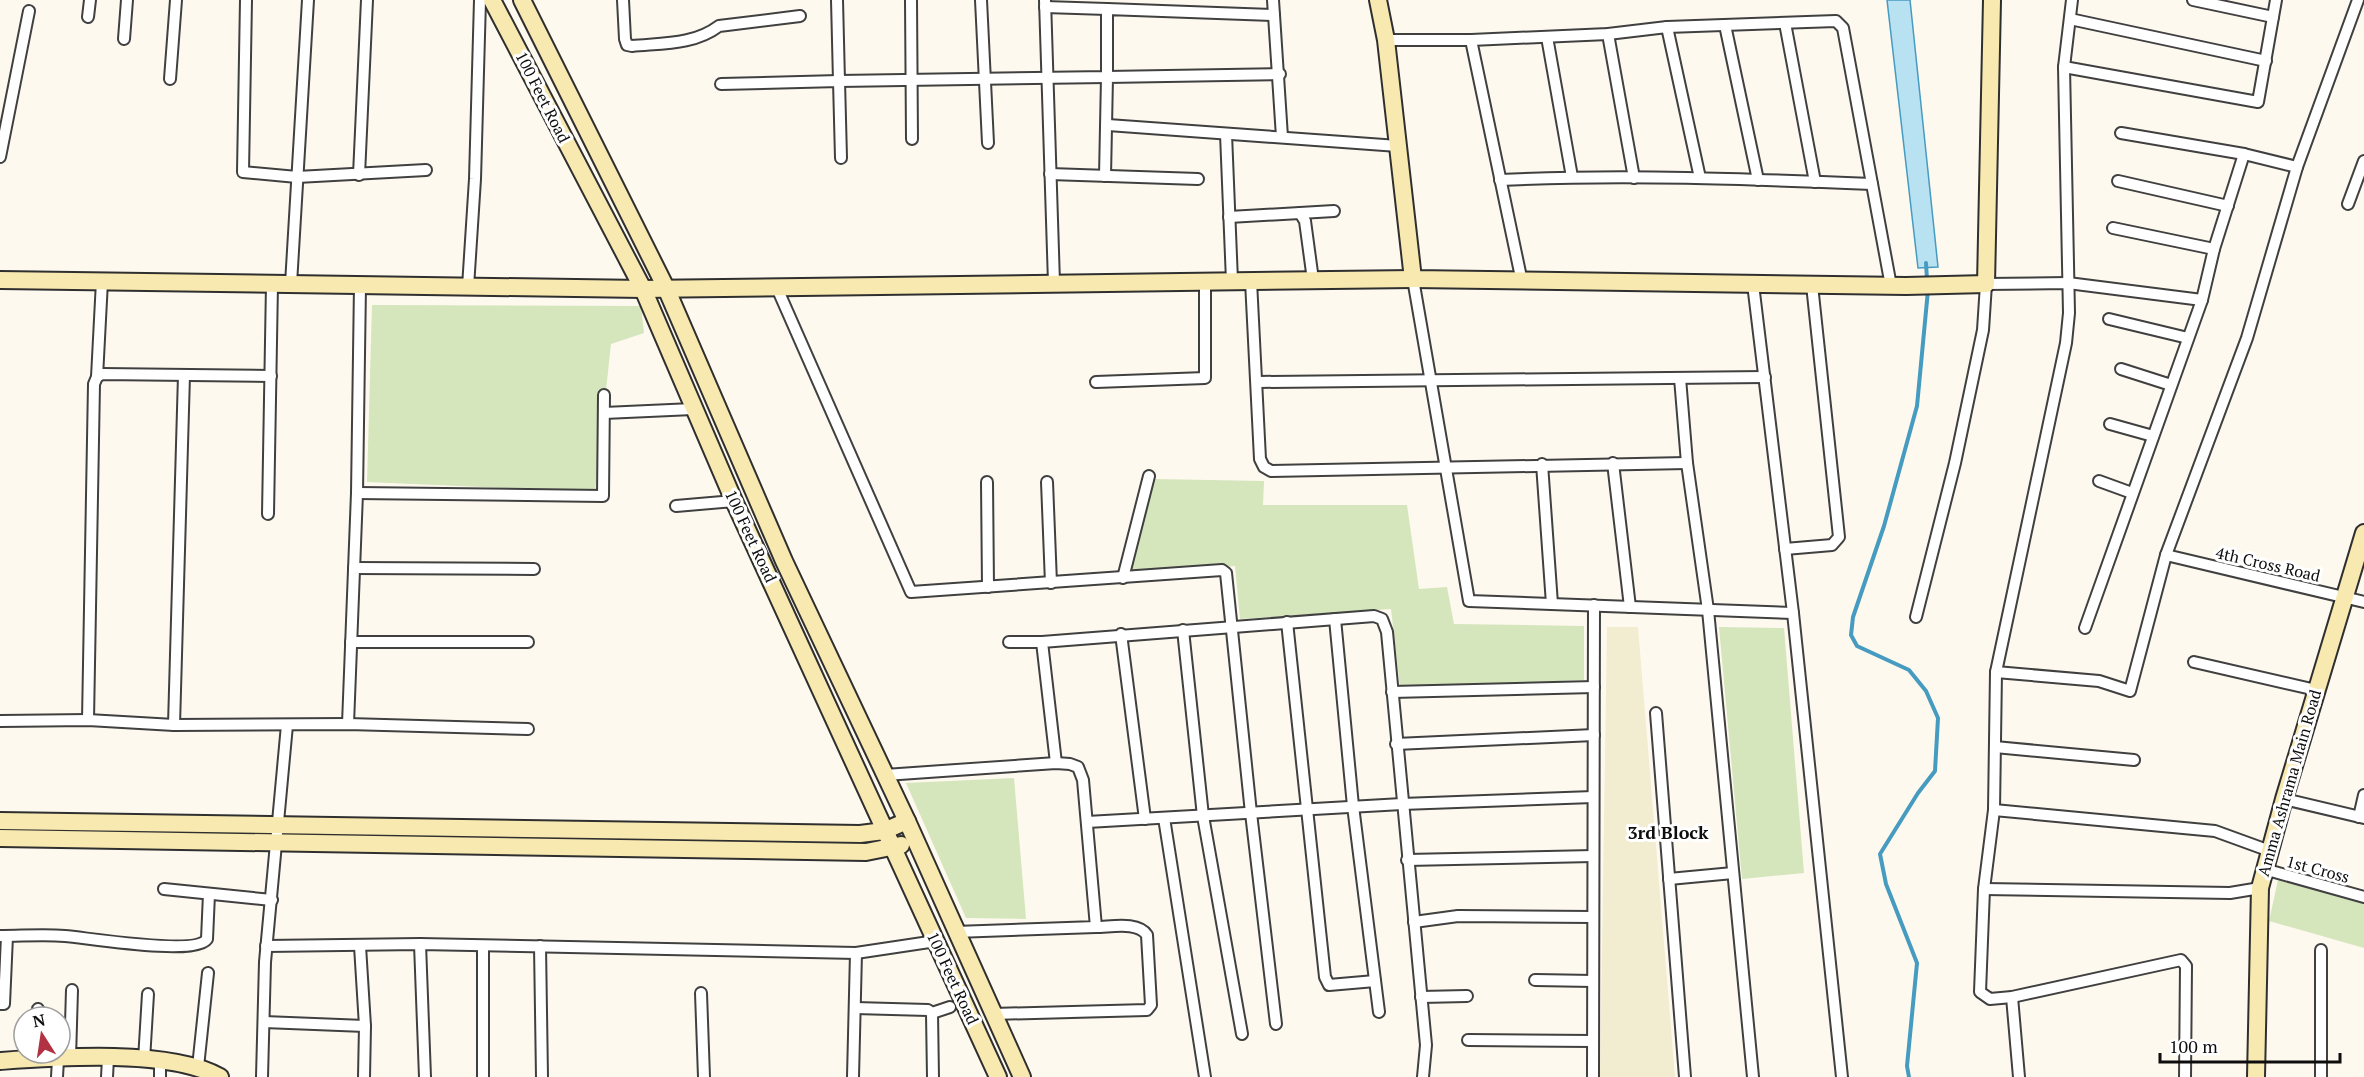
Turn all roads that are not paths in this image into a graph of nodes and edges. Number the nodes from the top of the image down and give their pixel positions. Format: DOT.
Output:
graph roads {
  1 [pos="90,0"];
  2 [pos="127,0"];
  3 [pos="177,0"];
  4 [pos="246,0"];
  5 [pos="308,0"];
  6 [pos="367,0"];
  7 [pos="480,0"];
  8 [pos="492,0"];
  9 [pos="522,0"];
  10 [pos="623,0"];
  11 [pos="837,0"];
  12 [pos="911,0"];
  13 [pos="981,0"];
  14 [pos="1273,0"];
  15 [pos="1378,0"];
  16 [pos="1992,0"];
  17 [pos="2072,0"];
  18 [pos="2193,0"];
  19 [pos="2276,0"];
  20 [pos="2358,0"];
  21 [pos="1045,4"];
  22 [pos="1107,9"];
  23 [pos="29,11"];
  24 [pos="1275,15"];
  25 [pos="800,16"];
  26 [pos="88,17"];
  27 [pos="2273,17"];
  28 [pos="2070,19"];
  29 [pos="1785,23"];
  30 [pos="1725,25"];
  31 [pos="1667,27"];
  32 [pos="1608,33"];
  33 [pos="1547,37"];
  34 [pos="124,39"];
  35 [pos="1386,40"];
  36 [pos="1471,40"];
  37 [pos="2266,61"];
  38 [pos="2064,67"];
  39 [pos="1280,75"];
  40 [pos="1107,77"];
  41 [pos="170,79"];
  42 [pos="1046,79"];
  43 [pos="913,80"];
  44 [pos="985,80"];
  45 [pos="839,81"];
  46 [pos="721,84"];
  47 [pos="1108,125"];
  48 [pos="2121,133"];
  49 [pos="1226,134"];
  50 [pos="1282,137"];
  51 [pos="912,139"];
  52 [pos="988,143"];
  53 [pos="1398,146"];
  54 [pos="2244,154"];
  55 [pos="0,157"];
  56 [pos="841,158"];
  57 [pos="2364,161"];
  58 [pos="2297,167"];
  59 [pos="426,170"];
  60 [pos="1050,174"];
  61 [pos="359,175"];
  62 [pos="1106,176"];
  63 [pos="297,177"];
  64 [pos="1572,177"];
  65 [pos="1198,178"];
  66 [pos="1634,178"];
  67 [pos="1700,178"];
  68 [pos="1500,180"];
  69 [pos="1758,180"];
  70 [pos="2118,181"];
  71 [pos="1815,182"];
  72 [pos="1872,184"];
  73 [pos="2348,204"];
  74 [pos="2228,206"];
  75 [pos="1334,211"];
  76 [pos="1300,213"];
  77 [pos="1229,217"];
  78 [pos="2113,228"];
  79 [pos="2214,249"];
  80 [pos="1413,279"];
  81 [pos="0,280"];
  82 [pos="1313,280"];
  83 [pos="102,281"];
  84 [pos="1232,281"];
  85 [pos="1251,281"];
  86 [pos="1205,282"];
  87 [pos="1522,282"];
  88 [pos="2068,283"];
  89 [pos="272,284"];
  90 [pos="291,284"];
  91 [pos="1054,284"];
  92 [pos="1753,284"];
  93 [pos="1986,284"];
  94 [pos="360,285"];
  95 [pos="1812,285"];
  96 [pos="1899,286"];
  97 [pos="468,287"];
  98 [pos="666,288"];
  99 [pos="777,288"];
  100 [pos="643,289"];
  101 [pos="2202,300"];
  102 [pos="2109,319"];
  103 [pos="2188,338"];
  104 [pos="2121,369"];
  105 [pos="184,375"];
  106 [pos="271,376"];
  107 [pos="96,377"];
  108 [pos="1765,377"];
  109 [pos="1680,378"];
  110 [pos="1430,381"];
  111 [pos="1096,382"];
  112 [pos="1258,382"];
  113 [pos="2171,385"];
  114 [pos="604,395"];
  115 [pos="693,409"];
  116 [pos="604,413"];
  117 [pos="2109,424"];
  118 [pos="2153,436"];
  119 [pos="1613,463"];
  120 [pos="1687,463"];
  121 [pos="1542,464"];
  122 [pos="1445,468"];
  123 [pos="1149,476"];
  124 [pos="2099,481"];
  125 [pos="987,482"];
  126 [pos="1047,482"];
  127 [pos="2132,493"];
  128 [pos="357,494"];
  129 [pos="734,501"];
  130 [pos="676,506"];
  131 [pos="268,514"];
  132 [pos="2364,532"];
  133 [pos="1785,549"];
  134 [pos="2166,555"];
  135 [pos="354,568"];
  136 [pos="534,569"];
  137 [pos="1124,578"];
  138 [pos="1051,583"];
  139 [pos="988,588"];
  140 [pos="2343,597"];
  141 [pos="2364,602"];
  142 [pos="1552,604"];
  143 [pos="1594,605"];
  144 [pos="1630,607"];
  145 [pos="1708,610"];
  146 [pos="1793,613"];
  147 [pos="1916,616"];
  148 [pos="1335,619"];
  149 [pos="1287,622"];
  150 [pos="1232,627"];
  151 [pos="2085,628"];
  152 [pos="1183,630"];
  153 [pos="1122,634"];
  154 [pos="351,642"];
  155 [pos="528,642"];
  156 [pos="1009,642"];
  157 [pos="1042,642"];
  158 [pos="2194,663"];
  159 [pos="1996,672"];
  160 [pos="1594,687"];
  161 [pos="2316,690"];
  162 [pos="1392,692"];
  163 [pos="1656,713"];
  164 [pos="88,720"];
  165 [pos="0,721"];
  166 [pos="348,724"];
  167 [pos="174,725"];
  168 [pos="287,725"];
  169 [pos="528,729"];
  170 [pos="1594,735"];
  171 [pos="1396,744"];
  172 [pos="1995,747"];
  173 [pos="2134,759"];
  174 [pos="1056,763"];
  175 [pos="885,776"];
  176 [pos="2364,795"];
  177 [pos="1593,797"];
  178 [pos="2284,799"];
  179 [pos="1402,804"];
  180 [pos="1353,806"];
  181 [pos="1305,809"];
  182 [pos="1994,810"];
  183 [pos="1251,813"];
  184 [pos="1203,816"];
  185 [pos="1164,818"];
  186 [pos="2361,818"];
  187 [pos="1145,819"];
  188 [pos="0,821"];
  189 [pos="907,821"];
  190 [pos="1087,822"];
  191 [pos="884,831"];
  192 [pos="278,833"];
  193 [pos="0,838"];
  194 [pos="914,841"];
  195 [pos="893,848"];
  196 [pos="2270,851"];
  197 [pos="1593,855"];
  198 [pos="1407,860"];
  199 [pos="2264,869"];
  200 [pos="1733,873"];
  201 [pos="1669,879"];
  202 [pos="2260,888"];
  203 [pos="164,889"];
  204 [pos="1983,889"];
  205 [pos="209,894"];
  206 [pos="2364,897"];
  207 [pos="272,900"];
  208 [pos="1593,917"];
  209 [pos="1414,922"];
  210 [pos="1096,927"];
  211 [pos="955,932"];
  212 [pos="3,936"];
  213 [pos="936,941"];
  214 [pos="420,944"];
  215 [pos="266,946"];
  216 [pos="360,946"];
  217 [pos="483,946"];
  218 [pos="540,946"];
  219 [pos="2321,950"];
  220 [pos="856,952"];
  221 [pos="208,973"];
  222 [pos="1535,980"];
  223 [pos="1375,981"];
  224 [pos="1593,981"];
  225 [pos="72,990"];
  226 [pos="701,993"];
  227 [pos="148,994"];
  228 [pos="1467,996"];
  229 [pos="1421,997"];
  230 [pos="2012,998"];
  231 [pos="0,1004"];
  232 [pos="70,1005"];
  233 [pos="950,1007"];
  234 [pos="855,1008"];
  235 [pos="1379,1012"];
  236 [pos="932,1013"];
  237 [pos="993,1014"];
  238 [pos="264,1022"];
  239 [pos="1276,1024"];
  240 [pos="365,1026"];
  241 [pos="1242,1034"];
  242 [pos="1468,1040"];
  243 [pos="1593,1041"];
  244 [pos="72,1058"];
  245 [pos="108,1058"];
  246 [pos="155,1066"];
  247 [pos="198,1067"];
  248 [pos="107,1077"];
  249 [pos="220,1077"];
  250 [pos="262,1077"];
  251 [pos="364,1077"];
  252 [pos="425,1077"];
  253 [pos="483,1077"];
  254 [pos="542,1077"];
  255 [pos="704,1077"];
  256 [pos="853,1077"];
  257 [pos="933,1077"];
  258 [pos="998,1077"];
  259 [pos="1022,1077"];
  260 [pos="1205,1077"];
  261 [pos="1423,1077"];
  262 [pos="1593,1077"];
  263 [pos="1685,1077"];
  264 [pos="1753,1077"];
  265 [pos="1842,1077"];
  266 [pos="2019,1077"];
  267 [pos="2185,1077"];
  268 [pos="2256,1077"];
  269 [pos="2321,1077"];
  1 -- 26 [label="street"];
  2 -- 34 [label="street"];
  3 -- 41 [label="street"];
  4 -- 63 [label="street"];
  5 -- 63 [label="street"];
  6 -- 61 [label="street"];
  7 -- 97 [label="street"];
  8 -- 100 [label="street, 100 Feet Road"];
  9 -- 98 [label="street, 100 Feet Road"];
  10 -- 25 [label="street"];
  11 -- 45 [label="street"];
  12 -- 43 [label="street"];
  13 -- 44 [label="street"];
  14 -- 24 [label="street"];
  15 -- 35 [label="street"];
  16 -- 93 [label="street"];
  17 -- 28 [label="street"];
  18 -- 27 [label="street"];
  19 -- 27 [label="street"];
  20 -- 58 [label="street"];
  21 -- 22 [label="street"];
  21 -- 42 [label="street"];
  22 -- 24 [label="street"];
  22 -- 40 [label="street"];
  23 -- 55 [label="street"];
  24 -- 39 [label="street"];
  27 -- 37 [label="street"];
  28 -- 37 [label="street"];
  28 -- 38 [label="street"];
  29 -- 30 [label="street"];
  29 -- 71 [label="street"];
  29 -- 72 [label="street"];
  30 -- 31 [label="street"];
  30 -- 69 [label="street"];
  31 -- 32 [label="street"];
  31 -- 67 [label="street"];
  32 -- 33 [label="street"];
  32 -- 66 [label="street"];
  33 -- 36 [label="street"];
  33 -- 64 [label="street"];
  35 -- 36 [label="street"];
  35 -- 53 [label="street"];
  36 -- 68 [label="street"];
  37 -- 38 [label="street"];
  38 -- 88 [label="street"];
  39 -- 40 [label="street"];
  39 -- 50 [label="street"];
  40 -- 42 [label="street"];
  40 -- 47 [label="street"];
  42 -- 44 [label="street"];
  42 -- 60 [label="street"];
  43 -- 44 [label="street"];
  43 -- 45 [label="street"];
  43 -- 51 [label="street"];
  44 -- 52 [label="street"];
  45 -- 46 [label="street"];
  45 -- 56 [label="street"];
  47 -- 49 [label="street"];
  47 -- 62 [label="street"];
  48 -- 54 [label="street"];
  49 -- 50 [label="street"];
  49 -- 77 [label="street"];
  50 -- 53 [label="street"];
  53 -- 80 [label="street"];
  54 -- 58 [label="street"];
  54 -- 74 [label="street"];
  57 -- 73 [label="street"];
  58 -- 134 [label="street"];
  59 -- 61 [label="street"];
  60 -- 62 [label="street"];
  60 -- 91 [label="street"];
  61 -- 63 [label="street"];
  62 -- 65 [label="street"];
  63 -- 90 [label="street"];
  64 -- 66 [label="street"];
  64 -- 68 [label="street"];
  66 -- 67 [label="street"];
  67 -- 69 [label="street"];
  68 -- 87 [label="street"];
  69 -- 71 [label="street"];
  70 -- 74 [label="street"];
  71 -- 72 [label="street"];
  72 -- 96 [label="street"];
  74 -- 79 [label="street"];
  75 -- 76 [label="street"];
  76 -- 77 [label="street"];
  76 -- 82 [label="street"];
  77 -- 84 [label="street"];
  78 -- 79 [label="street"];
  79 -- 101 [label="street"];
  80 -- 82 [label="street"];
  80 -- 87 [label="street"];
  80 -- 110 [label="street"];
  81 -- 83 [label="street"];
  82 -- 85 [label="street"];
  83 -- 89 [label="street"];
  83 -- 107 [label="street"];
  84 -- 85 [label="street"];
  84 -- 86 [label="street"];
  85 -- 112 [label="street"];
  86 -- 91 [label="street"];
  86 -- 111 [label="street"];
  87 -- 92 [label="street"];
  88 -- 93 [label="street"];
  88 -- 101 [label="street"];
  88 -- 159 [label="street"];
  89 -- 90 [label="street"];
  89 -- 106 [label="street"];
  90 -- 94 [label="street"];
  91 -- 99 [label="street"];
  92 -- 95 [label="street"];
  92 -- 108 [label="street"];
  93 -- 96 [label="street"];
  93 -- 147 [label="street"];
  94 -- 97 [label="street"];
  94 -- 128 [label="street"];
  95 -- 96 [label="street"];
  95 -- 133 [label="street"];
  97 -- 100 [label="street"];
  98 -- 99 [label="street"];
  98 -- 100 [label="street"];
  98 -- 175 [label="street, 100 Feet Road"];
  99 -- 139 [label="street"];
  100 -- 115 [label="street, 100 Feet Road"];
  101 -- 103 [label="street"];
  102 -- 103 [label="street"];
  103 -- 113 [label="street"];
  104 -- 113 [label="street"];
  105 -- 106 [label="street"];
  105 -- 107 [label="street"];
  105 -- 167 [label="street"];
  106 -- 131 [label="street"];
  107 -- 164 [label="street"];
  108 -- 109 [label="street"];
  108 -- 133 [label="street"];
  109 -- 110 [label="street"];
  109 -- 120 [label="street"];
  110 -- 112 [label="street"];
  110 -- 122 [label="street"];
  112 -- 122 [label="street"];
  113 -- 118 [label="street"];
  114 -- 116 [label="street"];
  115 -- 116 [label="street"];
  115 -- 129 [label="street, 100 Feet Road"];
  116 -- 128 [label="street"];
  117 -- 118 [label="street"];
  118 -- 127 [label="street"];
  119 -- 120 [label="street"];
  119 -- 121 [label="street"];
  119 -- 144 [label="street"];
  120 -- 145 [label="street"];
  121 -- 122 [label="street"];
  121 -- 142 [label="street"];
  122 -- 142 [label="street"];
  123 -- 137 [label="street"];
  124 -- 127 [label="street"];
  125 -- 139 [label="street"];
  126 -- 138 [label="street"];
  127 -- 151 [label="street"];
  128 -- 135 [label="street"];
  129 -- 130 [label="street"];
  129 -- 191 [label="street, 100 Feet Road"];
  132 -- 140 [label="street, Amma Ashrama Main Road"];
  133 -- 146 [label="street"];
  134 -- 140 [label="street, 4th Cross Road"];
  134 -- 159 [label="street"];
  135 -- 136 [label="street"];
  135 -- 154 [label="street"];
  137 -- 138 [label="street"];
  137 -- 150 [label="street"];
  138 -- 139 [label="street"];
  140 -- 141 [label="street, 4th Cross Road"];
  140 -- 161 [label="street, Amma Ashrama Main Road"];
  142 -- 143 [label="street"];
  143 -- 144 [label="street"];
  143 -- 160 [label="street"];
  144 -- 145 [label="street"];
  145 -- 146 [label="street"];
  145 -- 200 [label="street"];
  146 -- 265 [label="street"];
  148 -- 149 [label="street"];
  148 -- 162 [label="street"];
  148 -- 180 [label="street"];
  149 -- 150 [label="street"];
  149 -- 181 [label="street"];
  150 -- 152 [label="street"];
  150 -- 183 [label="street"];
  152 -- 153 [label="street"];
  152 -- 184 [label="street"];
  153 -- 157 [label="street"];
  153 -- 187 [label="street"];
  154 -- 155 [label="street"];
  154 -- 166 [label="street"];
  156 -- 157 [label="street"];
  157 -- 174 [label="street"];
  158 -- 161 [label="street"];
  159 -- 172 [label="street"];
  160 -- 162 [label="street"];
  160 -- 170 [label="street"];
  161 -- 178 [label="street, Amma Ashrama Main Road"];
  162 -- 171 [label="street"];
  163 -- 201 [label="street"];
  164 -- 165 [label="street"];
  164 -- 167 [label="street"];
  166 -- 168 [label="street"];
  166 -- 169 [label="street"];
  167 -- 168 [label="street"];
  168 -- 192 [label="street"];
  170 -- 171 [label="street"];
  170 -- 177 [label="street"];
  171 -- 179 [label="street"];
  172 -- 173 [label="street"];
  172 -- 182 [label="street"];
  174 -- 175 [label="street"];
  174 -- 190 [label="street"];
  175 -- 189 [label="street, 100 Feet Road"];
  176 -- 186 [label="street"];
  177 -- 179 [label="street"];
  177 -- 197 [label="street"];
  178 -- 186 [label="street"];
  178 -- 196 [label="street, Amma Ashrama Main Road"];
  179 -- 180 [label="street"];
  179 -- 198 [label="street"];
  180 -- 181 [label="street"];
  180 -- 223 [label="street"];
  181 -- 183 [label="street"];
  181 -- 223 [label="street"];
  182 -- 196 [label="street"];
  182 -- 204 [label="street"];
  183 -- 184 [label="street"];
  183 -- 239 [label="street"];
  184 -- 185 [label="street"];
  184 -- 241 [label="street"];
  185 -- 187 [label="street"];
  185 -- 260 [label="street"];
  187 -- 190 [label="street"];
  188 -- 192 [label="street"];
  189 -- 191 [label="street"];
  189 -- 194 [label="street, 100 Feet Road"];
  190 -- 210 [label="street"];
  191 -- 192 [label="street"];
  191 -- 195 [label="street, 100 Feet Road"];
  192 -- 193 [label="street"];
  192 -- 195 [label="street"];
  192 -- 207 [label="street"];
  194 -- 195 [label="street"];
  194 -- 211 [label="street, 100 Feet Road"];
  195 -- 213 [label="street, 100 Feet Road"];
  196 -- 199 [label="street, Amma Ashrama Main Road"];
  197 -- 198 [label="street"];
  197 -- 208 [label="street"];
  198 -- 209 [label="street"];
  199 -- 202 [label="street, Amma Ashrama Main Road"];
  199 -- 206 [label="street, 1st Cross"];
  200 -- 201 [label="street"];
  200 -- 264 [label="street"];
  201 -- 263 [label="street"];
  202 -- 204 [label="street"];
  202 -- 268 [label="street, Amma Ashrama Main Road"];
  203 -- 205 [label="street"];
  204 -- 230 [label="street"];
  205 -- 207 [label="street"];
  205 -- 212 [label="street"];
  207 -- 215 [label="street"];
  208 -- 209 [label="street"];
  208 -- 224 [label="street"];
  209 -- 229 [label="street"];
  210 -- 211 [label="street"];
  210 -- 237 [label="street"];
  211 -- 237 [label="street, 100 Feet Road"];
  212 -- 231 [label="street"];
  213 -- 220 [label="street"];
  213 -- 258 [label="street, 100 Feet Road"];
  214 -- 216 [label="street"];
  214 -- 217 [label="street"];
  214 -- 252 [label="street"];
  215 -- 216 [label="street"];
  215 -- 238 [label="street"];
  216 -- 240 [label="street"];
  217 -- 218 [label="street"];
  217 -- 253 [label="street"];
  218 -- 220 [label="street"];
  218 -- 254 [label="street"];
  219 -- 269 [label="street"];
  220 -- 234 [label="street"];
  221 -- 247 [label="street"];
  222 -- 224 [label="street"];
  223 -- 235 [label="street"];
  224 -- 243 [label="street"];
  225 -- 232 [label="street"];
  226 -- 255 [label="street"];
  227 -- 246 [label="street"];
  228 -- 229 [label="street"];
  229 -- 261 [label="street"];
  230 -- 266 [label="street"];
  230 -- 267 [label="street"];
  233 -- 236 [label="street"];
  234 -- 236 [label="street"];
  234 -- 256 [label="street"];
  236 -- 257 [label="street"];
  237 -- 259 [label="street, 100 Feet Road"];
  238 -- 240 [label="street"];
  238 -- 250 [label="street"];
  240 -- 251 [label="street"];
  242 -- 243 [label="street"];
  243 -- 262 [label="street"];
  244 -- 245 [label="street"];
  245 -- 246 [label="street"];
  245 -- 248 [label="street"];
  246 -- 247 [label="street"];
  247 -- 249 [label="street"];
}
